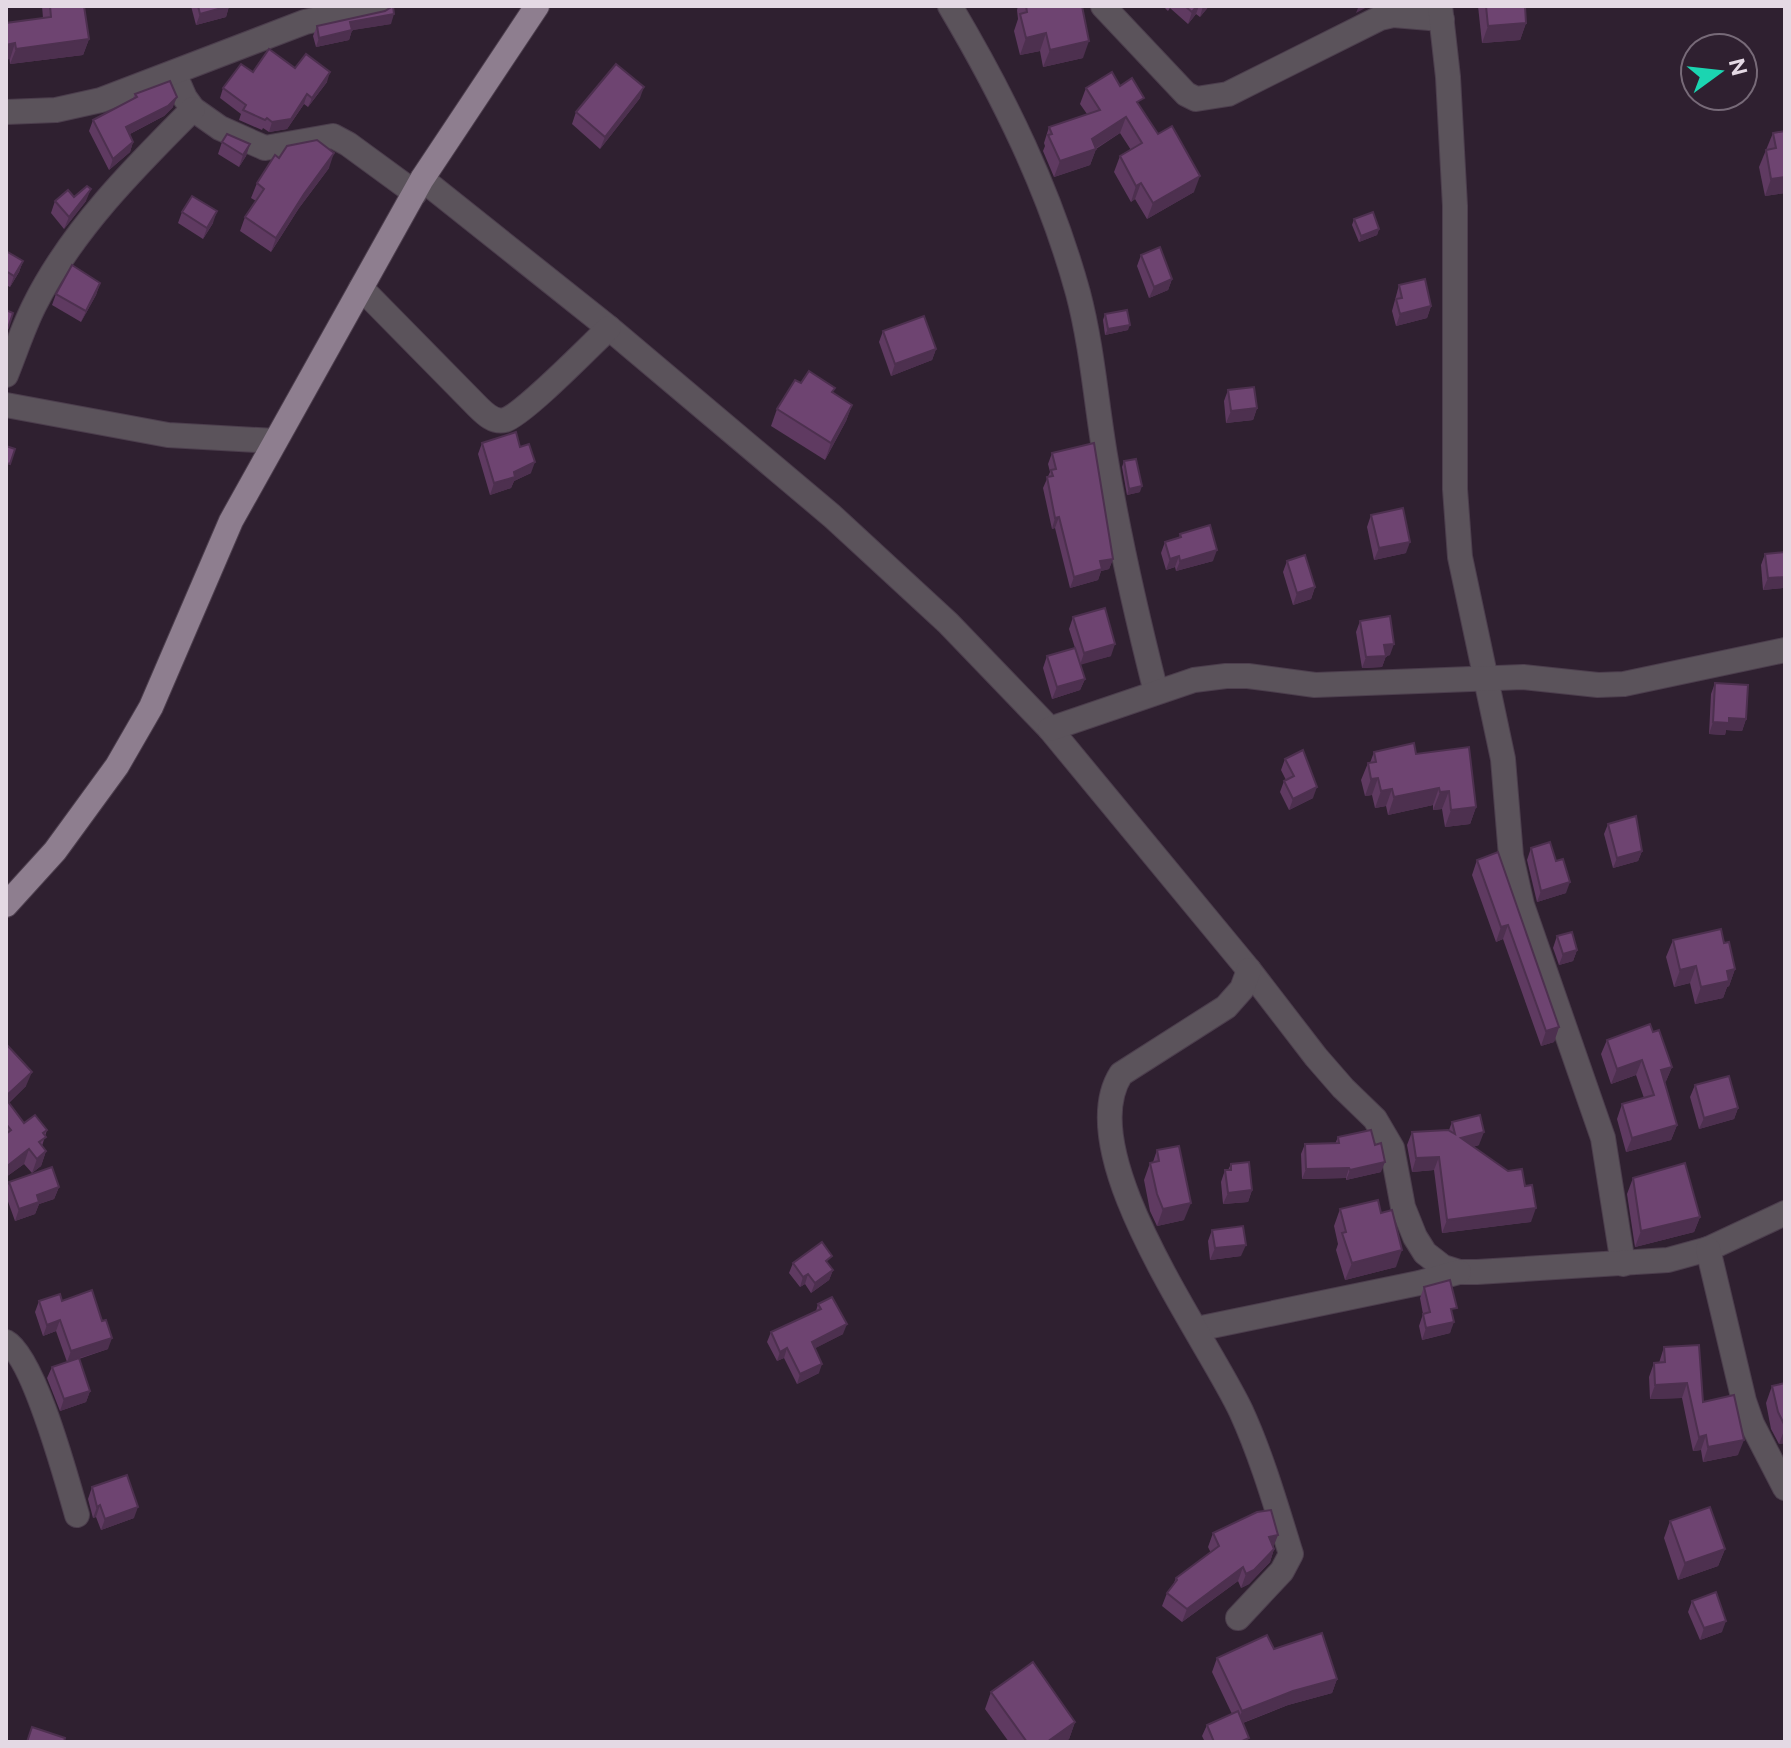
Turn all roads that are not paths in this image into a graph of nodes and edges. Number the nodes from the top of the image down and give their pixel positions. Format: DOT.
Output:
graph roads {
  1 [pos="378,6"];
  2 [pos="537,6"];
  3 [pos="950,6"];
  4 [pos="1103,6"];
  5 [pos="1441,12"];
  6 [pos="287,17"];
  7 [pos="174,73"];
  8 [pos="193,109"];
  9 [pos="6,112"];
  10 [pos="418,186"];
  11 [pos="361,288"];
  12 [pos="609,328"];
  13 [pos="6,375"];
  14 [pos="6,405"];
  15 [pos="275,441"];
  16 [pos="1785,650"];
  17 [pos="1484,678"];
  18 [pos="1156,692"];
  19 [pos="1050,729"];
  20 [pos="6,905"];
  21 [pos="1249,970"];
  22 [pos="1785,1213"];
  23 [pos="1708,1249"];
  24 [pos="1623,1264"];
  25 [pos="1459,1272"];
  26 [pos="1197,1329"];
  27 [pos="6,1342"];
  28 [pos="1785,1488"];
  29 [pos="77,1515"];
  30 [pos="1238,1618"];
  1 -- 6 [label="street"];
  2 -- 10 [label="main road"];
  3 -- 18 [label="street"];
  4 -- 5 [label="street"];
  5 -- 17 [label="street"];
  6 -- 7 [label="street"];
  7 -- 8 [label="street"];
  7 -- 9 [label="street"];
  8 -- 10 [label="street"];
  8 -- 13 [label="street"];
  10 -- 11 [label="main road"];
  10 -- 12 [label="street"];
  11 -- 12 [label="street"];
  11 -- 15 [label="main road"];
  12 -- 19 [label="street"];
  14 -- 15 [label="street"];
  15 -- 20 [label="main road"];
  16 -- 17 [label="street"];
  17 -- 18 [label="street"];
  17 -- 24 [label="street"];
  18 -- 19 [label="street"];
  19 -- 21 [label="street"];
  21 -- 25 [label="street"];
  21 -- 26 [label="street"];
  22 -- 23 [label="street"];
  23 -- 24 [label="street"];
  23 -- 28 [label="street"];
  24 -- 25 [label="street"];
  25 -- 26 [label="street"];
  26 -- 30 [label="street"];
  27 -- 29 [label="street"];
}
